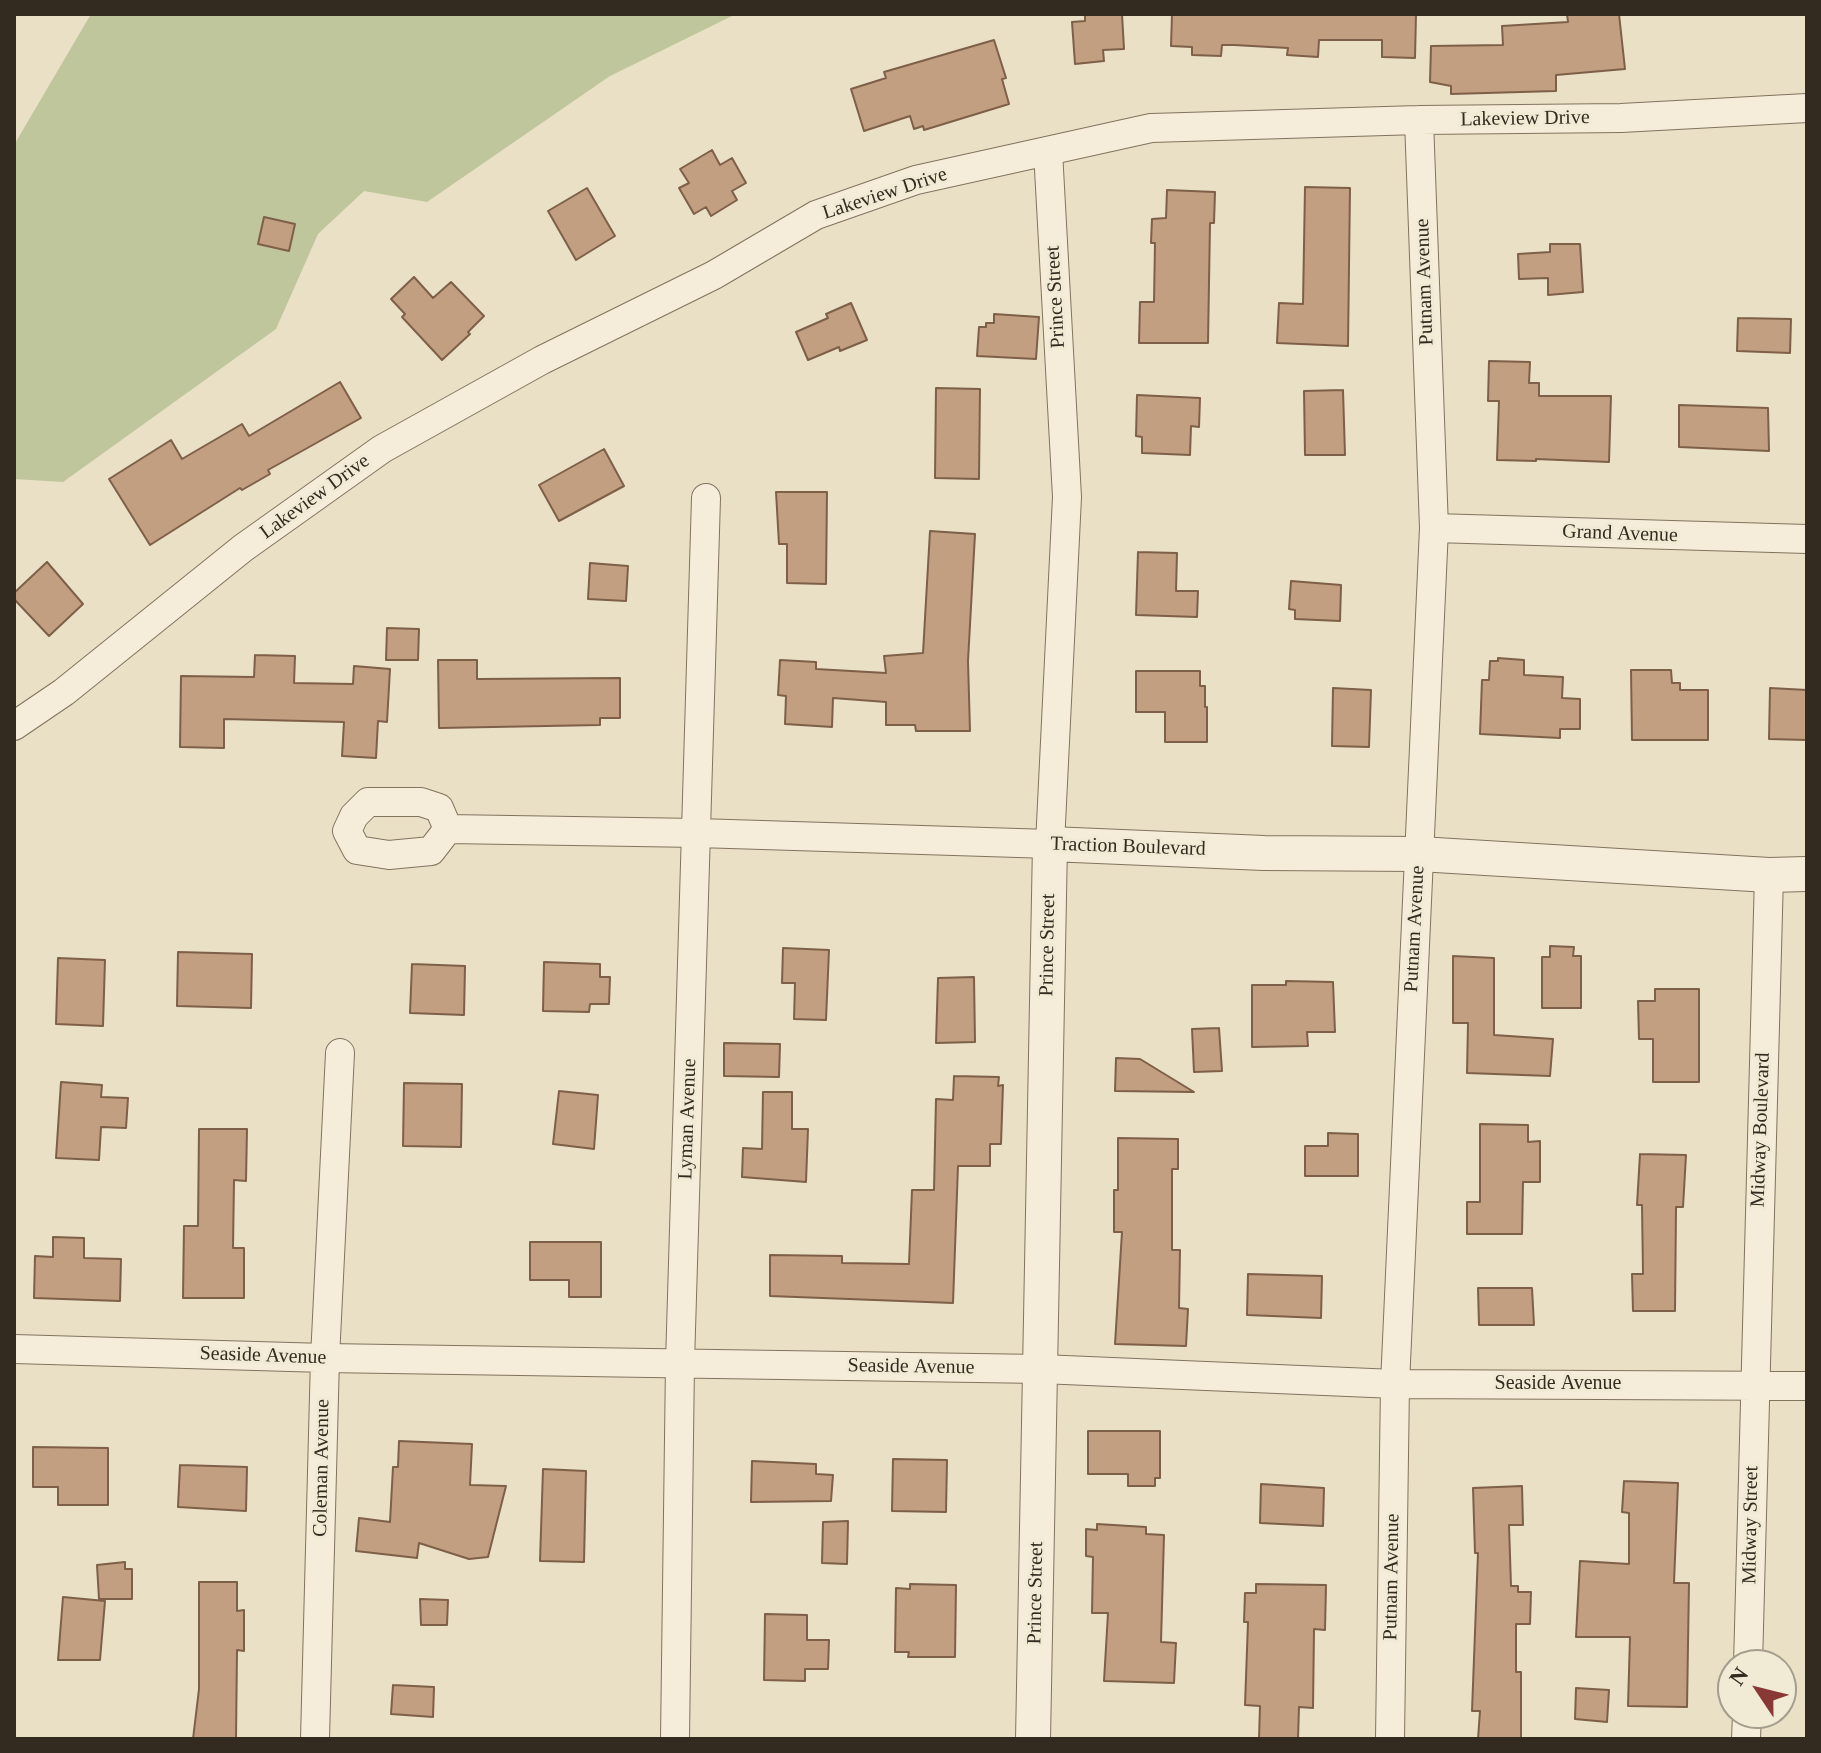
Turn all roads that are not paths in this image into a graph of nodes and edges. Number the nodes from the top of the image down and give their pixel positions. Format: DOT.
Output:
graph roads {
  1 [pos="1807,108"];
  2 [pos="1419,120"];
  3 [pos="1048,151"];
  4 [pos="706,498"];
  5 [pos="1434,528"];
  6 [pos="1807,539"];
  7 [pos="14,726"];
  8 [pos="448,829"];
  9 [pos="698,833"];
  10 [pos="1050,844"];
  11 [pos="1419,854"];
  12 [pos="1807,874"];
  13 [pos="1769,875"];
  14 [pos="340,1053"];
  15 [pos="14,1349"];
  16 [pos="325,1358"];
  17 [pos="680,1363"];
  18 [pos="1041,1369"];
  19 [pos="1395,1384"];
  20 [pos="1754,1384"];
  21 [pos="1807,1386"];
  22 [pos="1748,1649"];
  23 [pos="315,1739"];
  24 [pos="675,1739"];
  25 [pos="1033,1739"];
  26 [pos="1390,1739"];
  1 -- 2 [label="street, Lakeview Drive"];
  2 -- 3 [label="street, Lakeview Drive"];
  2 -- 5 [label="street, Putnam Avenue"];
  3 -- 7 [label="street, Lakeview Drive"];
  3 -- 10 [label="street, Prince Street"];
  4 -- 9 [label="street, Lyman Avenue"];
  5 -- 6 [label="street, Grand Avenue"];
  5 -- 11 [label="street, Putnam Avenue"];
  8 -- 9 [label="street, Traction Boulevard"];
  9 -- 10 [label="street, Traction Boulevard"];
  9 -- 17 [label="street, Lyman Avenue"];
  10 -- 11 [label="street, Traction Boulevard"];
  10 -- 18 [label="street, Prince Street"];
  11 -- 13 [label="street, Traction Boulevard"];
  11 -- 19 [label="street, Putnam Avenue"];
  12 -- 13 [label="street, Traction Boulevard"];
  13 -- 20 [label="street, Midway Boulevard"];
  14 -- 16 [label="street, Coleman Avenue"];
  15 -- 16 [label="street, Seaside Avenue"];
  16 -- 17 [label="street, Seaside Avenue"];
  16 -- 23 [label="street, Coleman Avenue"];
  17 -- 18 [label="street, Seaside Avenue"];
  17 -- 24 [label="street, Lyman Avenue"];
  18 -- 19 [label="street, Seaside Avenue"];
  18 -- 25 [label="street, Prince Street"];
  19 -- 20 [label="street, Seaside Avenue"];
  19 -- 26 [label="street, Putnam Avenue"];
  20 -- 21 [label="street, Seaside Avenue"];
  20 -- 22 [label="street, Midway Street"];
}
